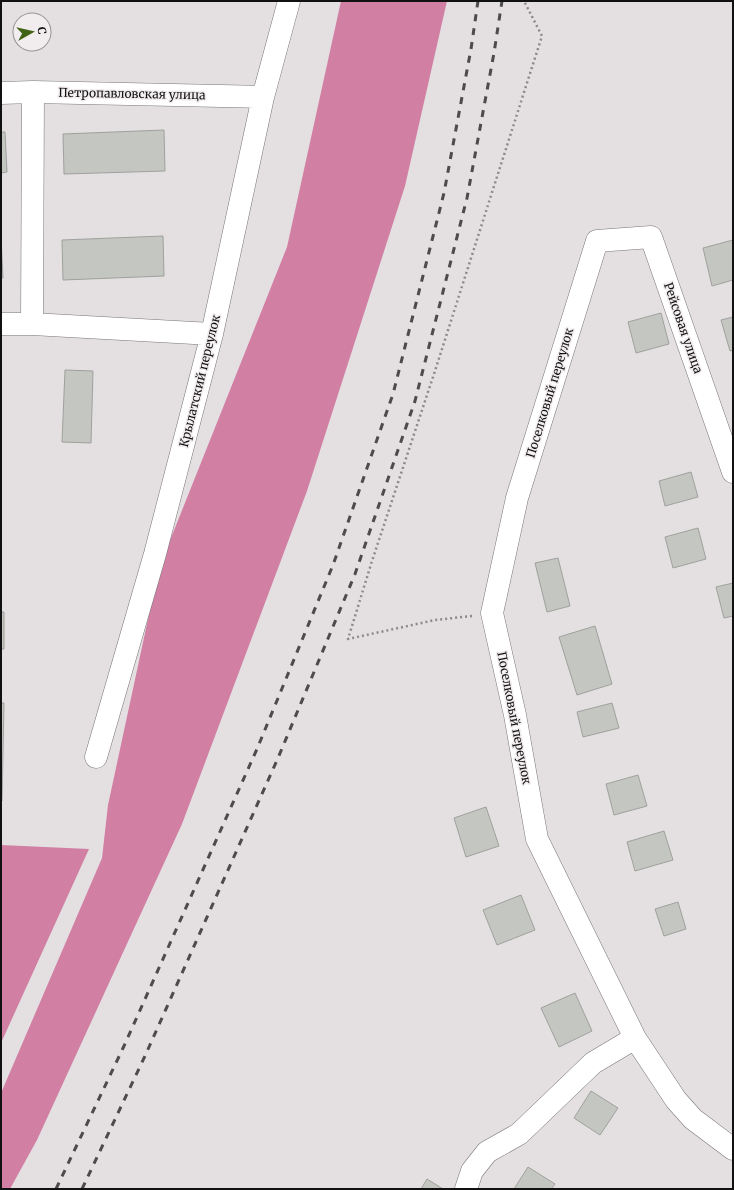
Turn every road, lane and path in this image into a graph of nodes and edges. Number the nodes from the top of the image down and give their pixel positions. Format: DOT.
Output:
graph roads {
  1 [pos="289,1"];
  2 [pos="524,1"];
  3 [pos="33,92"];
  4 [pos="1,93"];
  5 [pos="263,97"];
  6 [pos="597,241"];
  7 [pos="1,324"];
  8 [pos="32,324"];
  9 [pos="212,334"];
  10 [pos="733,472"];
  11 [pos="492,614"];
  12 [pos="96,758"];
  13 [pos="635,1038"];
  14 [pos="733,1149"];
  15 [pos="466,1189"];
  1 -- 5 [label="street, Крылатский переулок"];
  2 -- 11 [label="path"];
  3 -- 4 [label="street, Петропавловская улица"];
  3 -- 5 [label="street, Петропавловская улица"];
  3 -- 8 [label="street"];
  5 -- 9 [label="street, Крылатский переулок"];
  6 -- 10 [label="street, Рейсовая улица"];
  6 -- 11 [label="street, Поселковый переулок"];
  7 -- 8 [label="street"];
  8 -- 9 [label="street"];
  9 -- 12 [label="street, Крылатский переулок"];
  11 -- 13 [label="street, Поселковый переулок"];
  13 -- 14 [label="street, Поселковый переулок"];
  13 -- 15 [label="street"];
}
